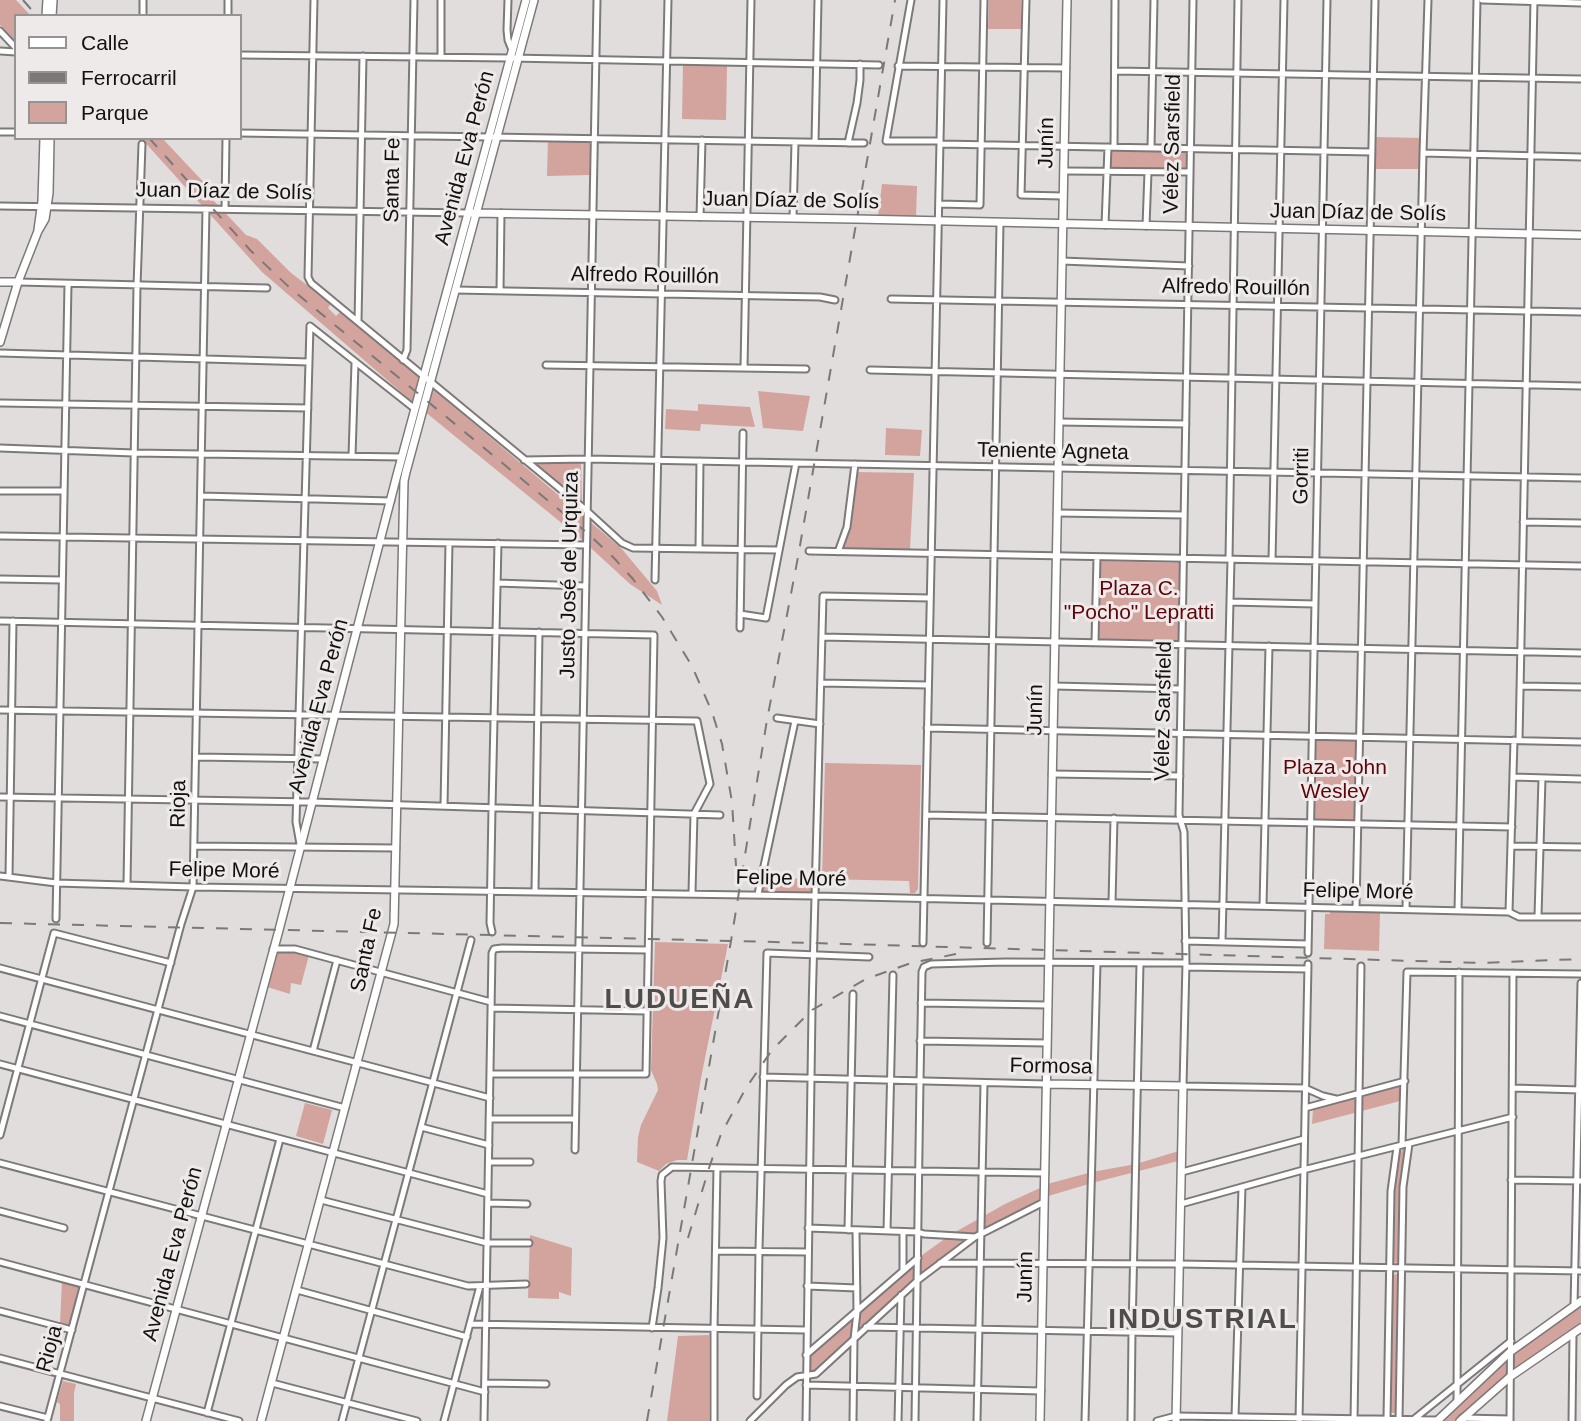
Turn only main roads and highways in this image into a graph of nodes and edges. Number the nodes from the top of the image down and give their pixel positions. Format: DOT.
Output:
graph roads {
  1 [pos="526,0"];
  2 [pos="534,0"];
  3 [pos="1068,0"];
  4 [pos="514,55"];
  5 [pos="44,140"];
  6 [pos="50,140"];
  7 [pos="44,206"];
  8 [pos="472,213"];
  9 [pos="1063,224"];
  10 [pos="1581,235"];
  11 [pos="0,282"];
  12 [pos="18,282"];
  13 [pos="0,342"];
  14 [pos="427,379"];
  15 [pos="406,472"];
  16 [pos="1046,1084"];
  17 [pos="1183,1086"];
  18 [pos="1578,1304"];
  19 [pos="1581,1328"];
  20 [pos="1487,1375"];
  21 [pos="1495,1390"];
  22 [pos="1176,1418"];
  23 [pos="1437,1420"];
  24 [pos="1461,1420"];
  25 [pos="146,1421"];
  26 [pos="261,1421"];
  27 [pos="1040,1421"];
  1 -- 4 [label="main road, Avenida Eva Perón"];
  2 -- 4 [label="main road, Avenida Eva Perón"];
  3 -- 9 [label="main road, Junín"];
  4 -- 8 [label="main road, Avenida Eva Perón"];
  5 -- 7 [label="main road"];
  6 -- 7 [label="main road"];
  7 -- 12 [label="main road"];
  8 -- 9 [label="main road, Juan Díaz de Solís"];
  8 -- 14 [label="main road, Avenida Eva Perón"];
  8 -- 14 [label="main road, Avenida Eva Perón"];
  9 -- 10 [label="main road, Juan Díaz de Solís"];
  9 -- 16 [label="main road, Junín"];
  11 -- 12 [label="main road"];
  12 -- 13 [label="main road"];
  14 -- 15 [label="main road, Avenida Eva Perón"];
  14 -- 25 [label="main road, Avenida Eva Perón"];
  15 -- 26 [label="main road, Santa Fe"];
  16 -- 17 [label="main road, Formosa"];
  16 -- 27 [label="main road, Junín"];
  17 -- 22 [label="main road, Vélez Sarsfield"];
  18 -- 20 [label="main road"];
  19 -- 21 [label="main road"];
  20 -- 21 [label="main road"];
  20 -- 23 [label="main road"];
  21 -- 24 [label="main road"];
}
